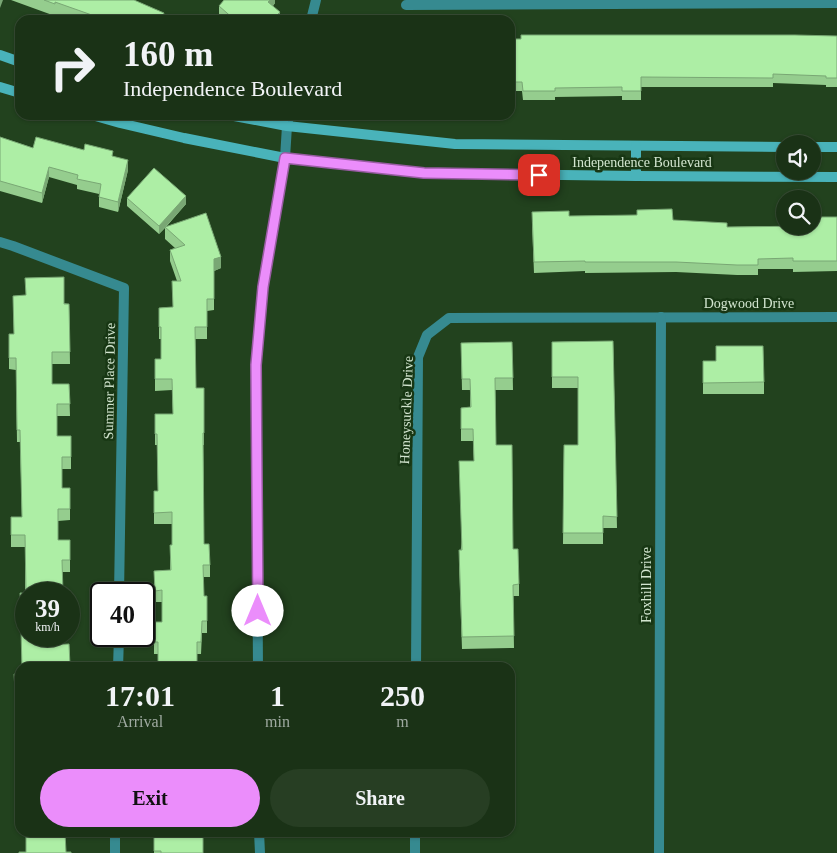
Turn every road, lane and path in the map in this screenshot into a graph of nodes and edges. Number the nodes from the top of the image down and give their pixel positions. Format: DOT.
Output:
graph roads {
  1 [pos="316,0"];
  2 [pos="837,3"];
  3 [pos="406,4"];
  4 [pos="312,15"];
  5 [pos="0,55"];
  6 [pos="15,60"];
  7 [pos="0,86"];
  8 [pos="15,91"];
  9 [pos="112,120"];
  10 [pos="255,120"];
  11 [pos="288,120"];
  12 [pos="287,126"];
  13 [pos="636,146"];
  14 [pos="776,147"];
  15 [pos="821,147"];
  16 [pos="837,147"];
  17 [pos="285,158"];
  18 [pos="636,176"];
  19 [pos="837,177"];
  20 [pos="0,242"];
  21 [pos="661,317"];
  22 [pos="837,317"];
  23 [pos="119,582"];
  24 [pos="119,647"];
  25 [pos="118,662"];
  26 [pos="258,662"];
  27 [pos="416,662"];
  28 [pos="115,837"];
  29 [pos="259,837"];
  30 [pos="415,837"];
  31 [pos="115,853"];
  32 [pos="260,853"];
  33 [pos="415,853"];
  34 [pos="659,853"];
  1 -- 4 [label="street"];
  2 -- 3 [label="street"];
  5 -- 6 [label="main road"];
  7 -- 8 [label="main road"];
  9 -- 17 [label="main road, Independence Boulevard"];
  10 -- 12 [label="main road, Independence Boulevard"];
  11 -- 12 [label="street"];
  12 -- 13 [label="main road, Independence Boulevard"];
  12 -- 17 [label="street"];
  13 -- 14 [label="main road, Independence Boulevard"];
  13 -- 18 [label="main road"];
  15 -- 16 [label="main road"];
  17 -- 18 [label="main road, Independence Boulevard"];
  17 -- 26 [label="street"];
  18 -- 19 [label="main road, Independence Boulevard"];
  20 -- 23 [label="street, Summer Place Drive"];
  21 -- 22 [label="street, Dogwood Drive"];
  21 -- 27 [label="street, Honeysuckle Drive"];
  21 -- 34 [label="street, Foxhill Drive"];
  24 -- 25 [label="street"];
  28 -- 31 [label="street"];
  29 -- 32 [label="street"];
  30 -- 33 [label="street"];
}
